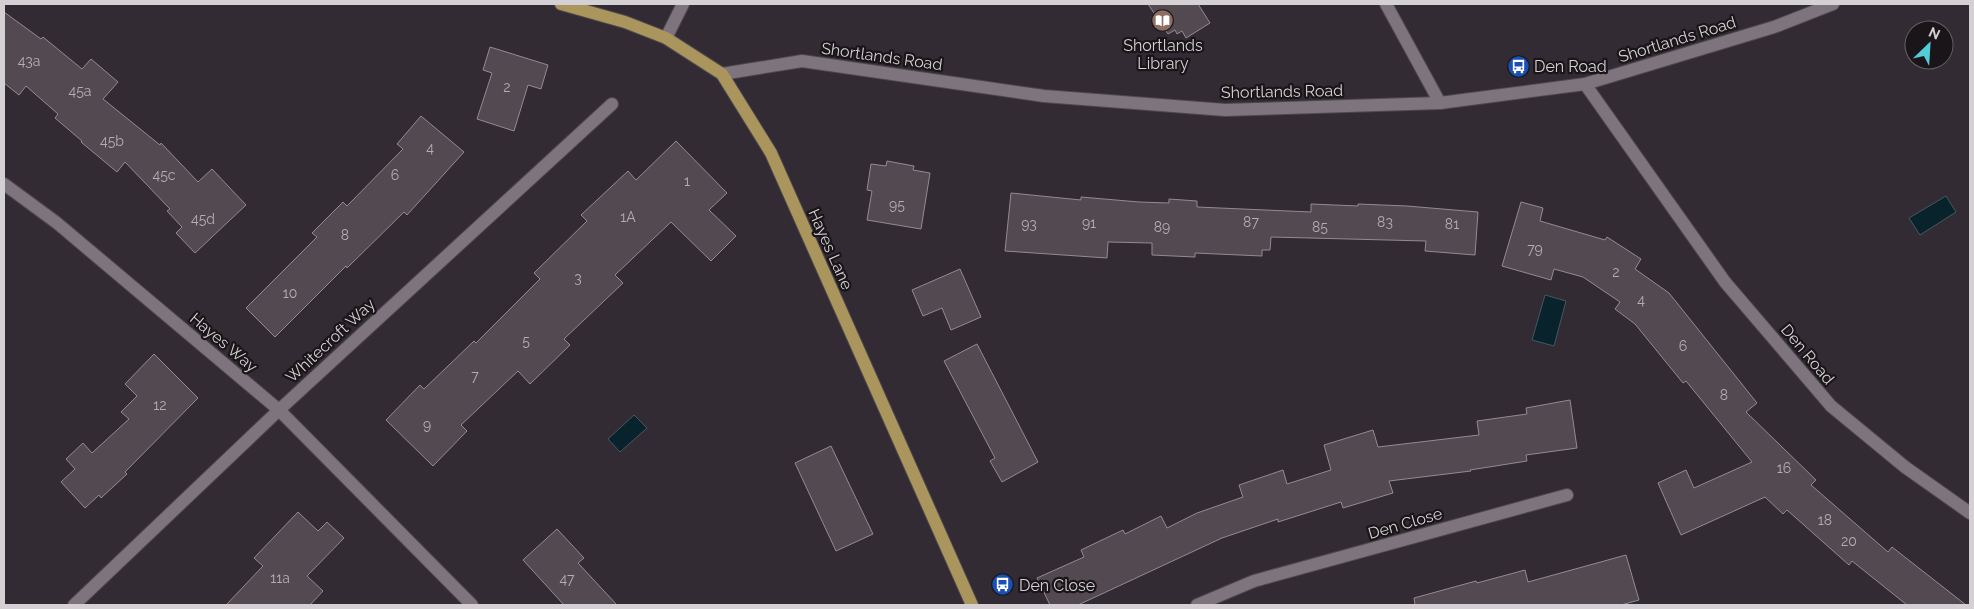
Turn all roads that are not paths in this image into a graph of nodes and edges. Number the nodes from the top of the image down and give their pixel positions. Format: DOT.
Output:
graph roads {
  1 [pos="561,4"];
  2 [pos="683,4"];
  3 [pos="1386,4"];
  4 [pos="1833,4"];
  5 [pos="666,38"];
  6 [pos="722,74"];
  7 [pos="1585,84"];
  8 [pos="1440,103"];
  9 [pos="612,104"];
  10 [pos="4,184"];
  11 [pos="279,410"];
  12 [pos="1567,495"];
  13 [pos="1970,513"];
  14 [pos="74,605"];
  15 [pos="472,605"];
  16 [pos="972,605"];
  17 [pos="1197,605"];
  1 -- 5 [label="main road, Hayes Lane"];
  2 -- 5 [label="street"];
  3 -- 8 [label="street"];
  4 -- 7 [label="street, Shortlands Road"];
  5 -- 6 [label="main road, Hayes Lane"];
  6 -- 8 [label="street, Shortlands Road"];
  6 -- 16 [label="main road, Hayes Lane"];
  7 -- 8 [label="street, Shortlands Road"];
  7 -- 13 [label="street, Den Road"];
  9 -- 11 [label="street, Whitecroft Way"];
  10 -- 11 [label="street, Hayes Way"];
  11 -- 14 [label="street, Whitecroft Way"];
  11 -- 15 [label="street, Hayes Way"];
  12 -- 17 [label="street, Den Close"];
}
